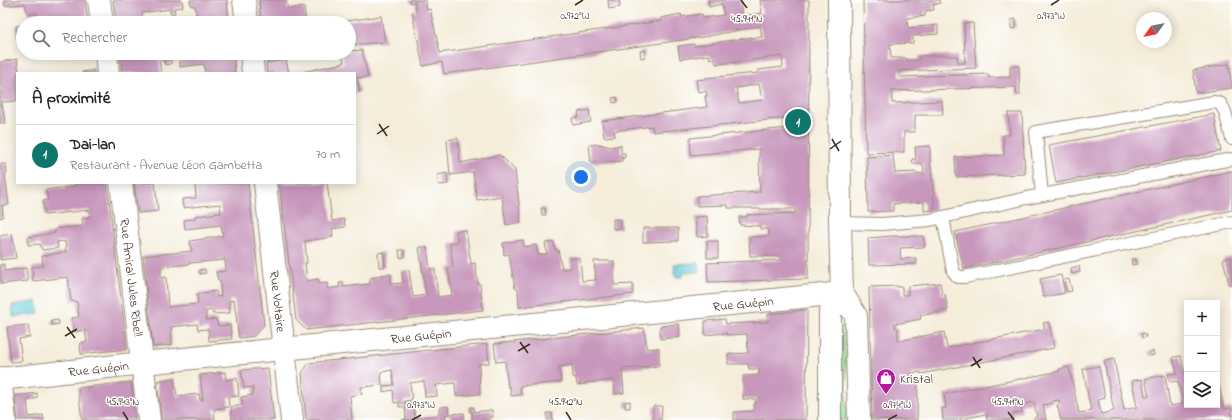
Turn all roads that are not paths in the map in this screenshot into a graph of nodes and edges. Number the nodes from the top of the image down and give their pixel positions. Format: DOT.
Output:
graph roads {
  1 [pos="100,0"];
  2 [pos="244,0"];
  3 [pos="839,0"];
  4 [pos="101,16"];
  5 [pos="246,16"];
  6 [pos="107,60"];
  7 [pos="251,60"];
  8 [pos="108,72"];
  9 [pos="253,72"];
  10 [pos="1232,138"];
  11 [pos="1232,159"];
  12 [pos="121,184"];
  13 [pos="266,184"];
  14 [pos="1042,195"];
  15 [pos="943,217"];
  16 [pos="1232,222"];
  17 [pos="840,223"];
  18 [pos="842,293"];
  19 [pos="284,348"];
  20 [pos="143,363"];
  21 [pos="0,379"];
  22 [pos="5,420"];
  23 [pos="149,420"];
  24 [pos="292,420"];
  25 [pos="830,420"];
  26 [pos="859,420"];
  1 -- 4 [label="street"];
  2 -- 5 [label="street"];
  3 -- 17 [label="street"];
  6 -- 8 [label="street"];
  7 -- 9 [label="street"];
  10 -- 14 [label="lane"];
  11 -- 14 [label="lane"];
  12 -- 20 [label="street, Rue Amiral Jules Ribell"];
  13 -- 19 [label="street, Rue Voltaire"];
  14 -- 15 [label="lane"];
  15 -- 16 [label="lane"];
  15 -- 17 [label="lane"];
  17 -- 18 [label="street"];
  18 -- 19 [label="street, Rue Guépin"];
  18 -- 25 [label="street"];
  18 -- 26 [label="street"];
  19 -- 20 [label="street, Rue Guépin"];
  19 -- 24 [label="street, Rue Voltaire"];
  20 -- 21 [label="street, Rue Guépin"];
  20 -- 23 [label="street, Rue Amiral Jules Ribell"];
  21 -- 22 [label="street"];
}
